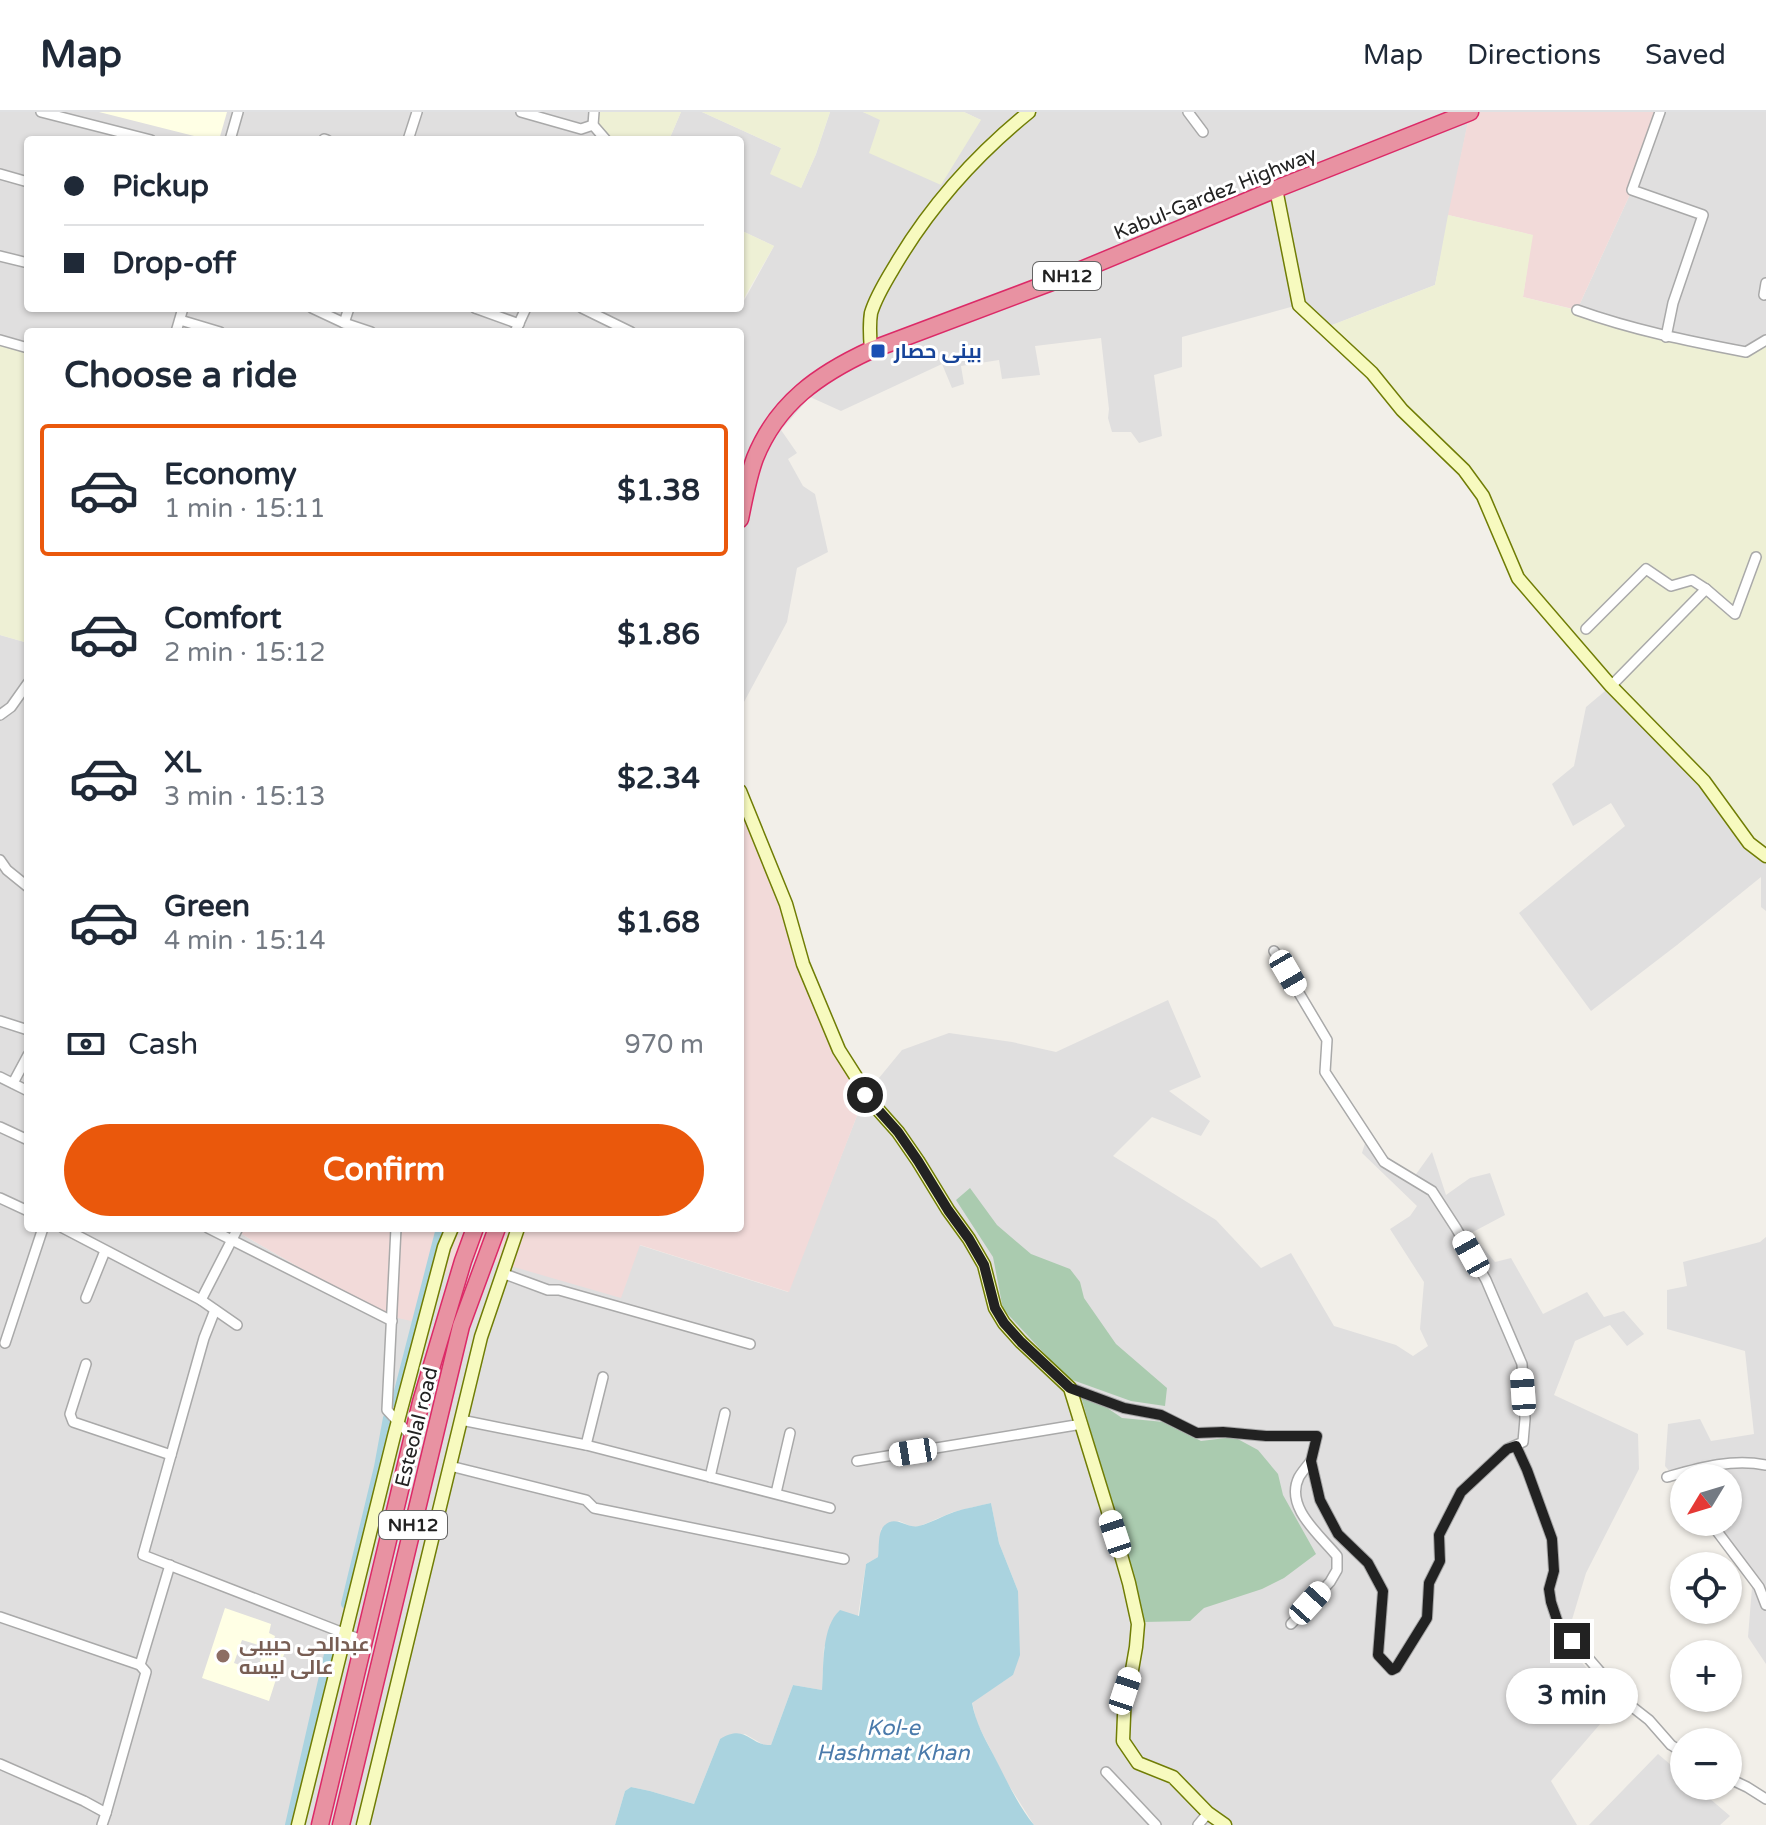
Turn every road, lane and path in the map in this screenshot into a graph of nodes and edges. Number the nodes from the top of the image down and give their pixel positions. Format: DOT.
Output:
graph roads {
  1 [pos="41,112"];
  2 [pos="238,112"];
  3 [pos="417,112"];
  4 [pos="521,112"];
  5 [pos="594,112"];
  6 [pos="1029,112"];
  7 [pos="1188,112"];
  8 [pos="1470,112"];
  9 [pos="1660,112"];
  10 [pos="593,125"];
  11 [pos="1203,132"];
  12 [pos="135,136"];
  13 [pos="231,136"];
  14 [pos="409,136"];
  15 [pos="603,136"];
  16 [pos="0,174"];
  17 [pos="24,181"];
  18 [pos="1276,189"];
  19 [pos="0,256"];
  20 [pos="24,262"];
  21 [pos="1766,283"];
  22 [pos="1764,295"];
  23 [pos="1577,310"];
  24 [pos="182,312"];
  25 [pos="321,312"];
  26 [pos="348,312"];
  27 [pos="483,312"];
  28 [pos="590,312"];
  29 [pos="180,320"];
  30 [pos="344,323"];
  31 [pos="177,328"];
  32 [pos="207,328"];
  33 [pos="359,328"];
  34 [pos="517,328"];
  35 [pos="623,328"];
  36 [pos="1666,337"];
  37 [pos="0,340"];
  38 [pos="1766,340"];
  39 [pos="24,347"];
  40 [pos="871,350"];
  41 [pos="744,503"];
  42 [pos="1756,557"];
  43 [pos="1706,589"];
  44 [pos="1586,629"];
  45 [pos="1611,686"];
  46 [pos="24,689"];
  47 [pos="0,715"];
  48 [pos="744,801"];
  49 [pos="1766,856"];
  50 [pos="0,860"];
  51 [pos="24,884"];
  52 [pos="1274,951"];
  53 [pos="0,1021"];
  54 [pos="24,1029"];
  55 [pos="24,1062"];
  56 [pos="0,1077"];
  57 [pos="13,1083"];
  58 [pos="24,1089"];
  59 [pos="0,1127"];
  60 [pos="24,1138"];
  61 [pos="0,1198"];
  62 [pos="24,1209"];
  63 [pos="42,1232"];
  64 [pos="70,1232"];
  65 [pos="216,1232"];
  66 [pos="236,1232"];
  67 [pos="396,1232"];
  68 [pos="450,1232"];
  69 [pos="474,1232"];
  70 [pos="496,1232"];
  71 [pos="517,1232"];
  72 [pos="232,1240"];
  73 [pos="105,1251"];
  74 [pos="502,1273"];
  75 [pos="86,1298"];
  76 [pos="201,1300"];
  77 [pos="215,1310"];
  78 [pos="392,1321"];
  79 [pos="237,1325"];
  80 [pos="5,1343"];
  81 [pos="750,1344"];
  82 [pos="86,1364"];
  83 [pos="603,1377"];
  84 [pos="1070,1388"];
  85 [pos="725,1413"];
  86 [pos="461,1420"];
  87 [pos="397,1422"];
  88 [pos="1082,1424"];
  89 [pos="790,1433"];
  90 [pos="412,1437"];
  91 [pos="586,1445"];
  92 [pos="1516,1446"];
  93 [pos="171,1455"];
  94 [pos="857,1461"];
  95 [pos="1311,1461"];
  96 [pos="1739,1464"];
  97 [pos="1766,1465"];
  98 [pos="450,1466"];
  99 [pos="710,1477"];
  100 [pos="1667,1477"];
  101 [pos="1670,1477"];
  102 [pos="776,1493"];
  103 [pos="830,1508"];
  104 [pos="1721,1536"];
  105 [pos="844,1559"];
  106 [pos="170,1565"];
  107 [pos="1766,1605"];
  108 [pos="0,1617"];
  109 [pos="1291,1624"];
  110 [pos="345,1635"];
  111 [pos="364,1641"];
  112 [pos="140,1665"];
  113 [pos="1670,1744"];
  114 [pos="0,1764"];
  115 [pos="1106,1772"];
  116 [pos="1742,1785"];
  117 [pos="1766,1799"];
  118 [pos="106,1813"];
  119 [pos="1208,1813"];
  120 [pos="102,1825"];
  121 [pos="298,1825"];
  122 [pos="320,1825"];
  123 [pos="341,1825"];
  124 [pos="363,1825"];
  125 [pos="1156,1825"];
  126 [pos="1198,1825"];
  127 [pos="1225,1825"];
  1 -- 12 [label="street"];
  2 -- 13 [label="street"];
  3 -- 14 [label="street"];
  4 -- 10 [label="street"];
  5 -- 10 [label="street"];
  6 -- 40 [label="street"];
  7 -- 11 [label="street"];
  8 -- 18 [label="highway, Kabul-Gardez Highway / NH12"];
  9 -- 36 [label="street"];
  10 -- 15 [label="street"];
  16 -- 17 [label="street"];
  18 -- 40 [label="highway, Kabul-Gardez Highway / NH12"];
  18 -- 45 [label="street"];
  19 -- 20 [label="street"];
  21 -- 22 [label="street"];
  23 -- 36 [label="street"];
  24 -- 29 [label="street"];
  25 -- 30 [label="street"];
  26 -- 30 [label="street"];
  27 -- 34 [label="street"];
  28 -- 35 [label="street"];
  29 -- 31 [label="street"];
  29 -- 32 [label="street"];
  30 -- 33 [label="street"];
  36 -- 38 [label="street"];
  37 -- 39 [label="street"];
  40 -- 41 [label="highway, Kabul-Gardez Highway / NH12"];
  42 -- 43 [label="street"];
  43 -- 44 [label="street"];
  43 -- 45 [label="street"];
  45 -- 49 [label="street"];
  46 -- 47 [label="street"];
  48 -- 84 [label="street"];
  50 -- 51 [label="street"];
  52 -- 92 [label="street"];
  53 -- 54 [label="street"];
  55 -- 57 [label="street"];
  56 -- 57 [label="street"];
  57 -- 58 [label="street"];
  59 -- 60 [label="street"];
  61 -- 62 [label="street"];
  63 -- 80 [label="street"];
  64 -- 73 [label="street"];
  65 -- 72 [label="street"];
  66 -- 72 [label="street"];
  67 -- 78 [label="street"];
  68 -- 87 [label="street"];
  69 -- 90 [label="highway, Esteolal road / NH12"];
  70 -- 123 [label="highway, Esteolal road / NH12"];
  71 -- 74 [label="street"];
  72 -- 76 [label="street"];
  72 -- 78 [label="street"];
  73 -- 75 [label="street"];
  73 -- 76 [label="street"];
  74 -- 81 [label="street"];
  74 -- 86 [label="street"];
  76 -- 77 [label="street"];
  77 -- 79 [label="street"];
  77 -- 93 [label="street"];
  78 -- 87 [label="street"];
  82 -- 93 [label="street"];
  83 -- 91 [label="street"];
  84 -- 88 [label="street"];
  84 -- 95 [label="street"];
  85 -- 99 [label="street"];
  86 -- 91 [label="street"];
  86 -- 98 [label="street"];
  87 -- 90 [label="street"];
  87 -- 110 [label="street"];
  88 -- 94 [label="street"];
  88 -- 119 [label="street"];
  89 -- 102 [label="street"];
  90 -- 111 [label="highway, Esteolal road / NH12"];
  91 -- 99 [label="street"];
  92 -- 95 [label="street"];
  92 -- 113 [label="street"];
  93 -- 106 [label="street"];
  95 -- 109 [label="street"];
  96 -- 97 [label="street"];
  98 -- 105 [label="street"];
  98 -- 124 [label="street"];
  99 -- 102 [label="street"];
  100 -- 101 [label="street"];
  102 -- 103 [label="street"];
  104 -- 107 [label="street"];
  106 -- 110 [label="street"];
  106 -- 112 [label="street"];
  108 -- 112 [label="street"];
  110 -- 111 [label="street"];
  110 -- 121 [label="street"];
  111 -- 122 [label="highway, Esteolal road / NH12"];
  112 -- 118 [label="street"];
  114 -- 118 [label="street"];
  115 -- 125 [label="street"];
  116 -- 117 [label="street"];
  118 -- 120 [label="street"];
  119 -- 126 [label="street"];
  119 -- 127 [label="street"];
}
